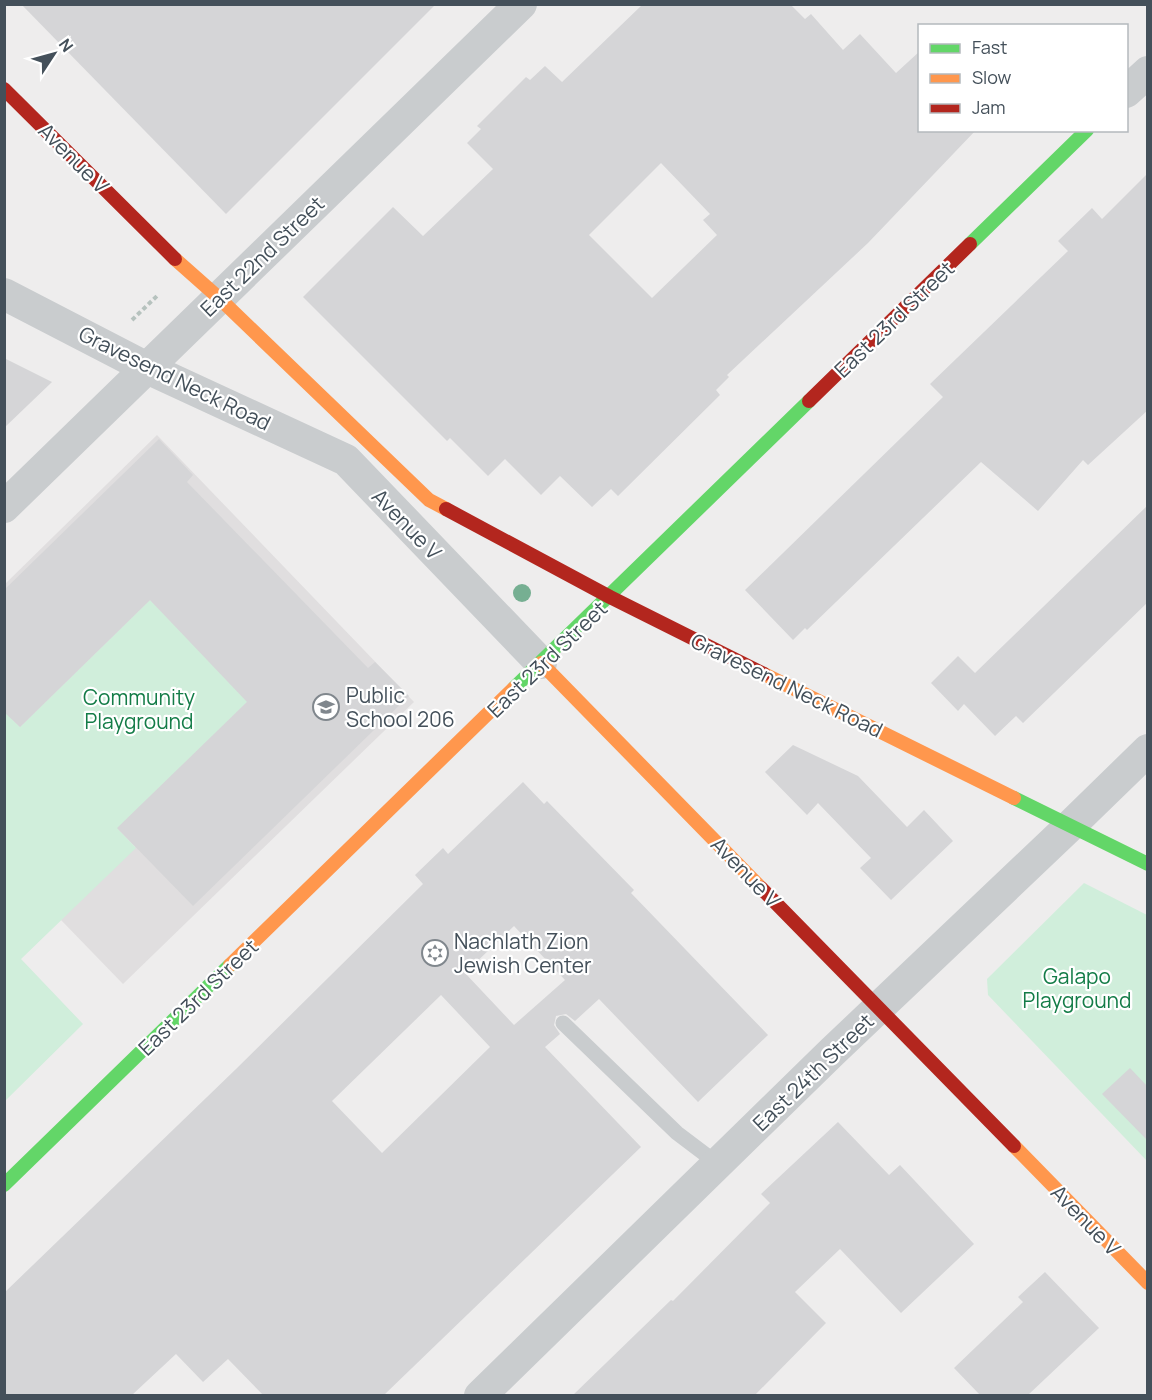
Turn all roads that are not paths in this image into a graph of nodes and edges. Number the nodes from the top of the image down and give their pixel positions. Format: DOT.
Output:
graph roads {
  1 [pos="521,4"];
  2 [pos="1148,72"];
  3 [pos="4,89"];
  4 [pos="1128,90"];
  5 [pos="1085,132"];
  6 [pos="4,294"];
  7 [pos="219,298"];
  8 [pos="147,368"];
  9 [pos="346,460"];
  10 [pos="429,500"];
  11 [pos="4,507"];
  12 [pos="610,597"];
  13 [pos="542,663"];
  14 [pos="1148,750"];
  15 [pos="1071,825"];
  16 [pos="1148,864"];
  17 [pos="879,1008"];
  18 [pos="563,1023"];
  19 [pos="718,1164"];
  20 [pos="4,1185"];
  21 [pos="1148,1283"];
  22 [pos="480,1395"];
  1 -- 7 [label="street, East 22nd Street"];
  2 -- 4 [label="street"];
  3 -- 7 [label="street, Avenue V"];
  5 -- 12 [label="street, East 23rd Street"];
  6 -- 8 [label="street, Gravesend Neck Road"];
  7 -- 8 [label="street, East 22nd Street"];
  7 -- 10 [label="street, Avenue V"];
  8 -- 9 [label="street, Gravesend Neck Road"];
  8 -- 11 [label="street, East 22nd Street"];
  9 -- 13 [label="street, Avenue V"];
  10 -- 12 [label="street, Gravesend Neck Road"];
  12 -- 13 [label="street, East 23rd Street"];
  12 -- 15 [label="street, Gravesend Neck Road"];
  13 -- 17 [label="street, Avenue V"];
  13 -- 20 [label="street, East 23rd Street"];
  14 -- 15 [label="street, East 24th Street"];
  15 -- 16 [label="street, Gravesend Neck Road"];
  15 -- 17 [label="street, East 24th Street"];
  17 -- 19 [label="street, East 24th Street"];
  17 -- 21 [label="street, Avenue V"];
  18 -- 19 [label="lane"];
  19 -- 22 [label="street, East 24th Street"];
}
